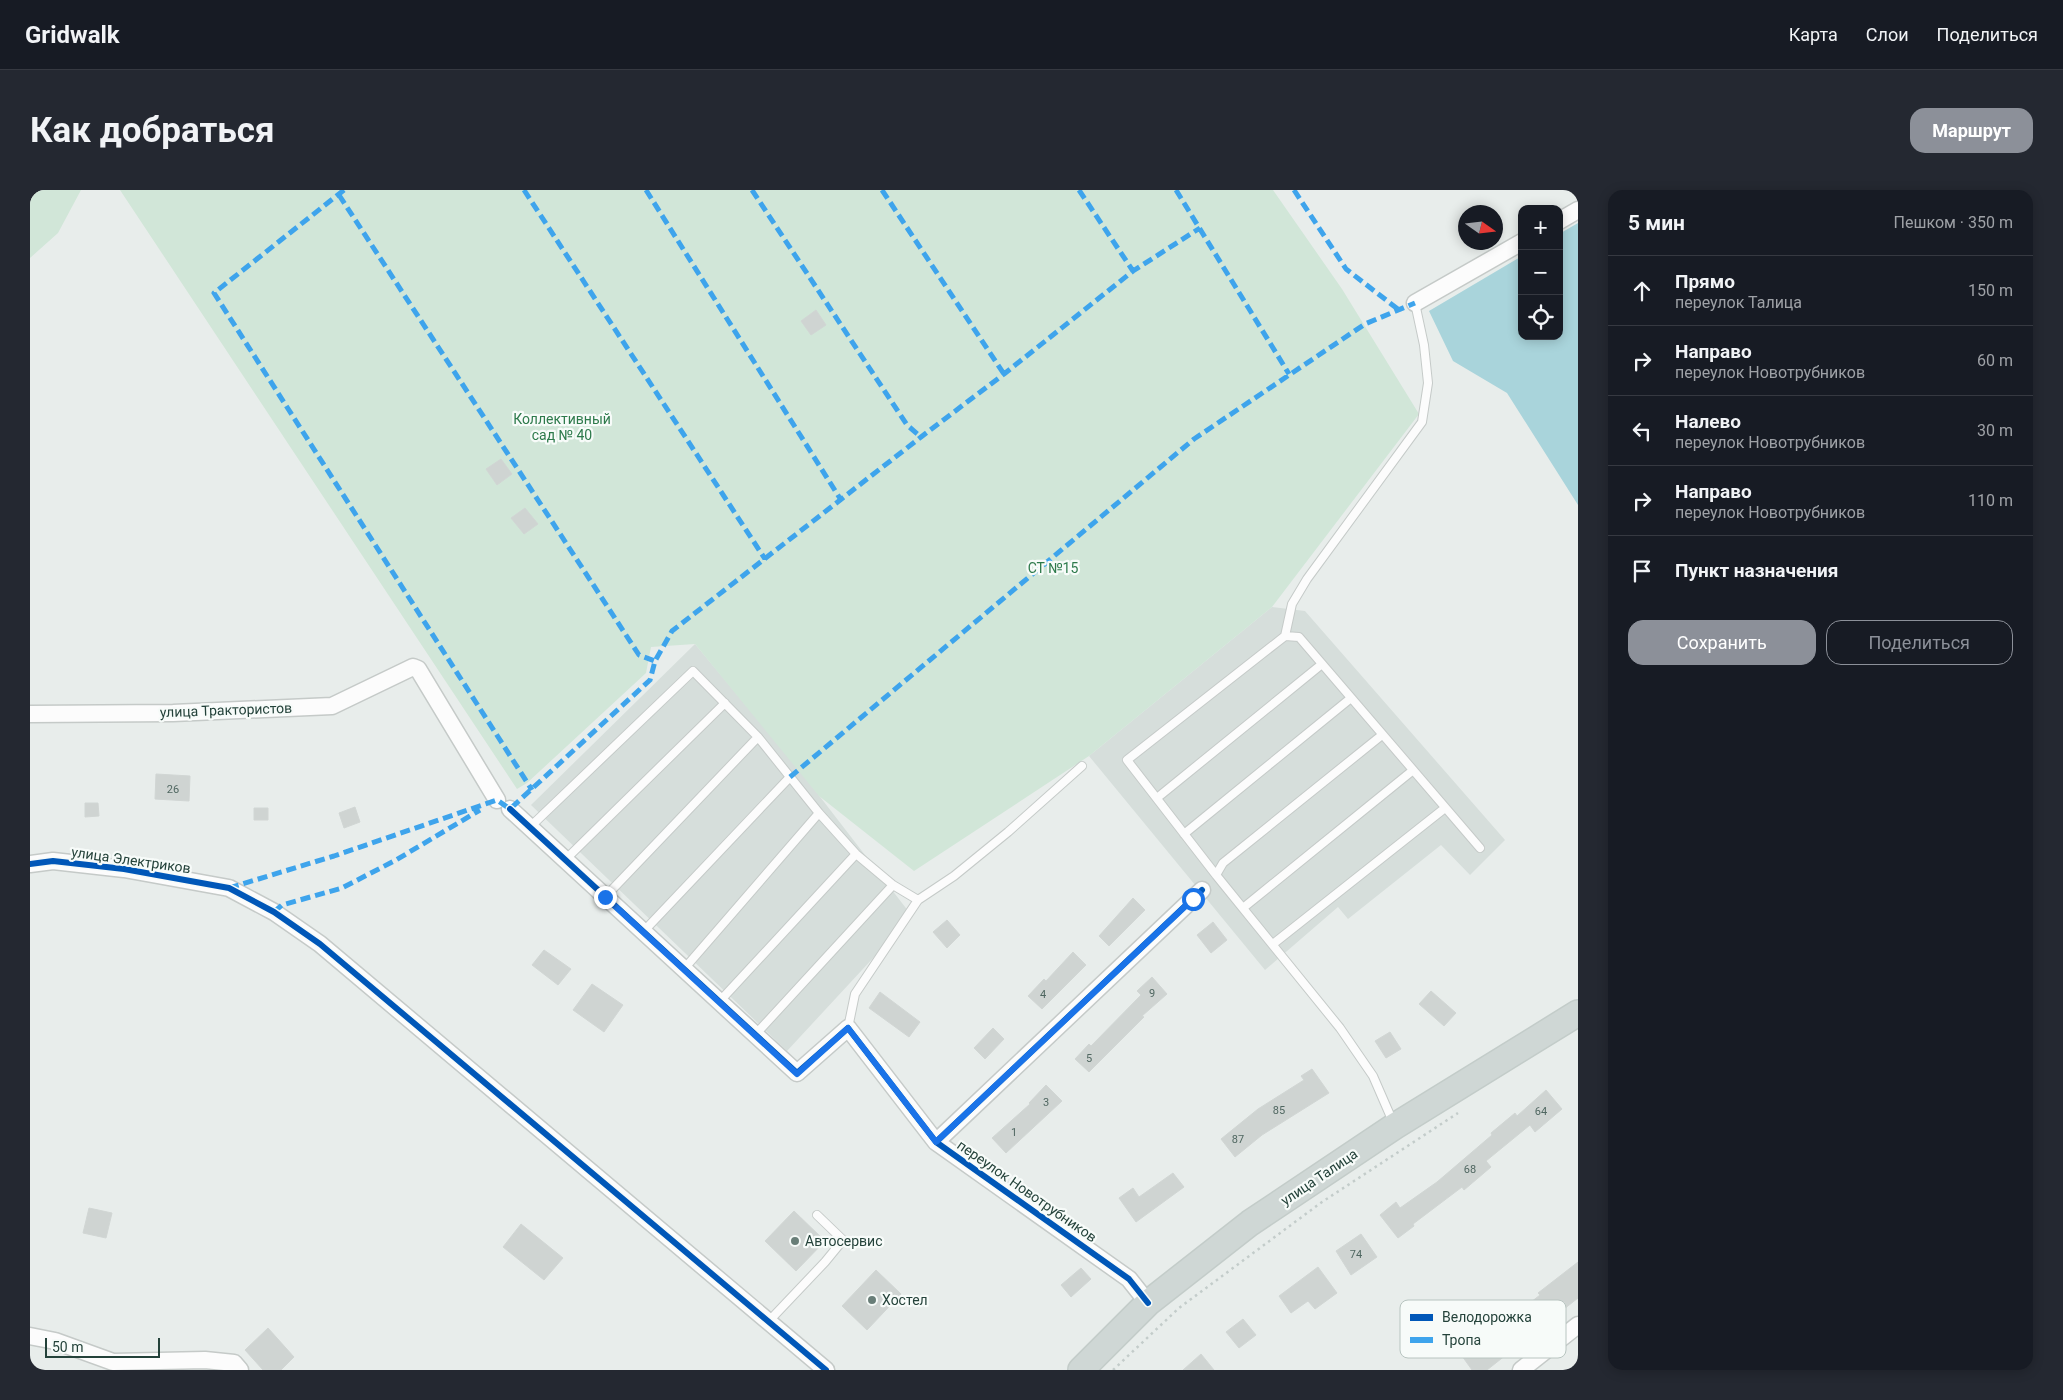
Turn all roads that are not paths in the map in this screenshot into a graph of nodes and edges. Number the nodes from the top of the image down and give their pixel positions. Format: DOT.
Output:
graph roads {
  1 [pos="1578,210"];
  2 [pos="1563,219"];
  3 [pos="1518,244"];
  4 [pos="1415,303"];
  5 [pos="1285,636"];
  6 [pos="1322,664"];
  7 [pos="1351,698"];
  8 [pos="725,703"];
  9 [pos="30,714"];
  10 [pos="1382,735"];
  11 [pos="758,737"];
  12 [pos="1082,766"];
  13 [pos="1412,770"];
  14 [pos="790,777"];
  15 [pos="1157,798"];
  16 [pos="1445,808"];
  17 [pos="819,813"];
  18 [pos="530,828"];
  19 [pos="1184,834"];
  20 [pos="1480,848"];
  21 [pos="856,854"];
  22 [pos="565,860"];
  23 [pos="30,864"];
  24 [pos="1216,875"];
  25 [pos="893,884"];
  26 [pos="1202,890"];
  27 [pos="605,897"];
  28 [pos="918,900"];
  29 [pos="1243,908"];
  30 [pos="644,932"];
  31 [pos="1273,944"];
  32 [pos="684,969"];
  33 [pos="719,1002"];
  34 [pos="1578,1013"];
  35 [pos="848,1028"];
  36 [pos="755,1035"];
  37 [pos="1395,1126"];
  38 [pos="936,1142"];
  39 [pos="817,1215"];
  40 [pos="1148,1303"];
  41 [pos="769,1322"];
  42 [pos="1578,1325"];
  43 [pos="1566,1335"];
  44 [pos="30,1336"];
  45 [pos="1537,1358"];
  46 [pos="240,1370"];
  47 [pos="826,1370"];
  48 [pos="1081,1370"];
  49 [pos="1522,1370"];
  1 -- 2 [label="street"];
  3 -- 4 [label="street"];
  4 -- 5 [label="lane"];
  5 -- 6 [label="lane"];
  5 -- 15 [label="lane"];
  6 -- 7 [label="lane"];
  6 -- 15 [label="lane"];
  7 -- 10 [label="lane"];
  7 -- 19 [label="lane"];
  8 -- 11 [label="lane"];
  8 -- 18 [label="lane"];
  8 -- 22 [label="lane"];
  9 -- 18 [label="street, улица Трактористов"];
  10 -- 13 [label="lane"];
  10 -- 24 [label="lane"];
  11 -- 14 [label="lane"];
  11 -- 27 [label="lane"];
  12 -- 28 [label="lane"];
  13 -- 16 [label="lane"];
  13 -- 29 [label="lane"];
  14 -- 17 [label="lane"];
  14 -- 30 [label="lane"];
  15 -- 19 [label="lane"];
  16 -- 20 [label="lane"];
  16 -- 31 [label="lane"];
  17 -- 21 [label="lane"];
  17 -- 32 [label="lane"];
  18 -- 22 [label="street"];
  19 -- 24 [label="lane"];
  21 -- 25 [label="lane"];
  21 -- 33 [label="lane"];
  22 -- 27 [label="street"];
  23 -- 41 [label="street, улица Электриков"];
  24 -- 29 [label="lane"];
  25 -- 28 [label="lane"];
  25 -- 36 [label="lane"];
  26 -- 38 [label="street"];
  27 -- 30 [label="street"];
  28 -- 35 [label="lane"];
  29 -- 31 [label="lane"];
  30 -- 32 [label="street"];
  31 -- 37 [label="lane"];
  32 -- 33 [label="street"];
  33 -- 36 [label="street"];
  34 -- 37 [label="main road, улица Талица"];
  35 -- 36 [label="street"];
  35 -- 38 [label="street, переулок Новотрубников"];
  37 -- 40 [label="main road, улица Талица"];
  38 -- 40 [label="street, переулок Новотрубников"];
  39 -- 41 [label="lane"];
  40 -- 48 [label="main road, улица Талица"];
  41 -- 47 [label="street, улица Электриков"];
  42 -- 43 [label="street"];
  44 -- 46 [label="street"];
  45 -- 49 [label="street"];
}
